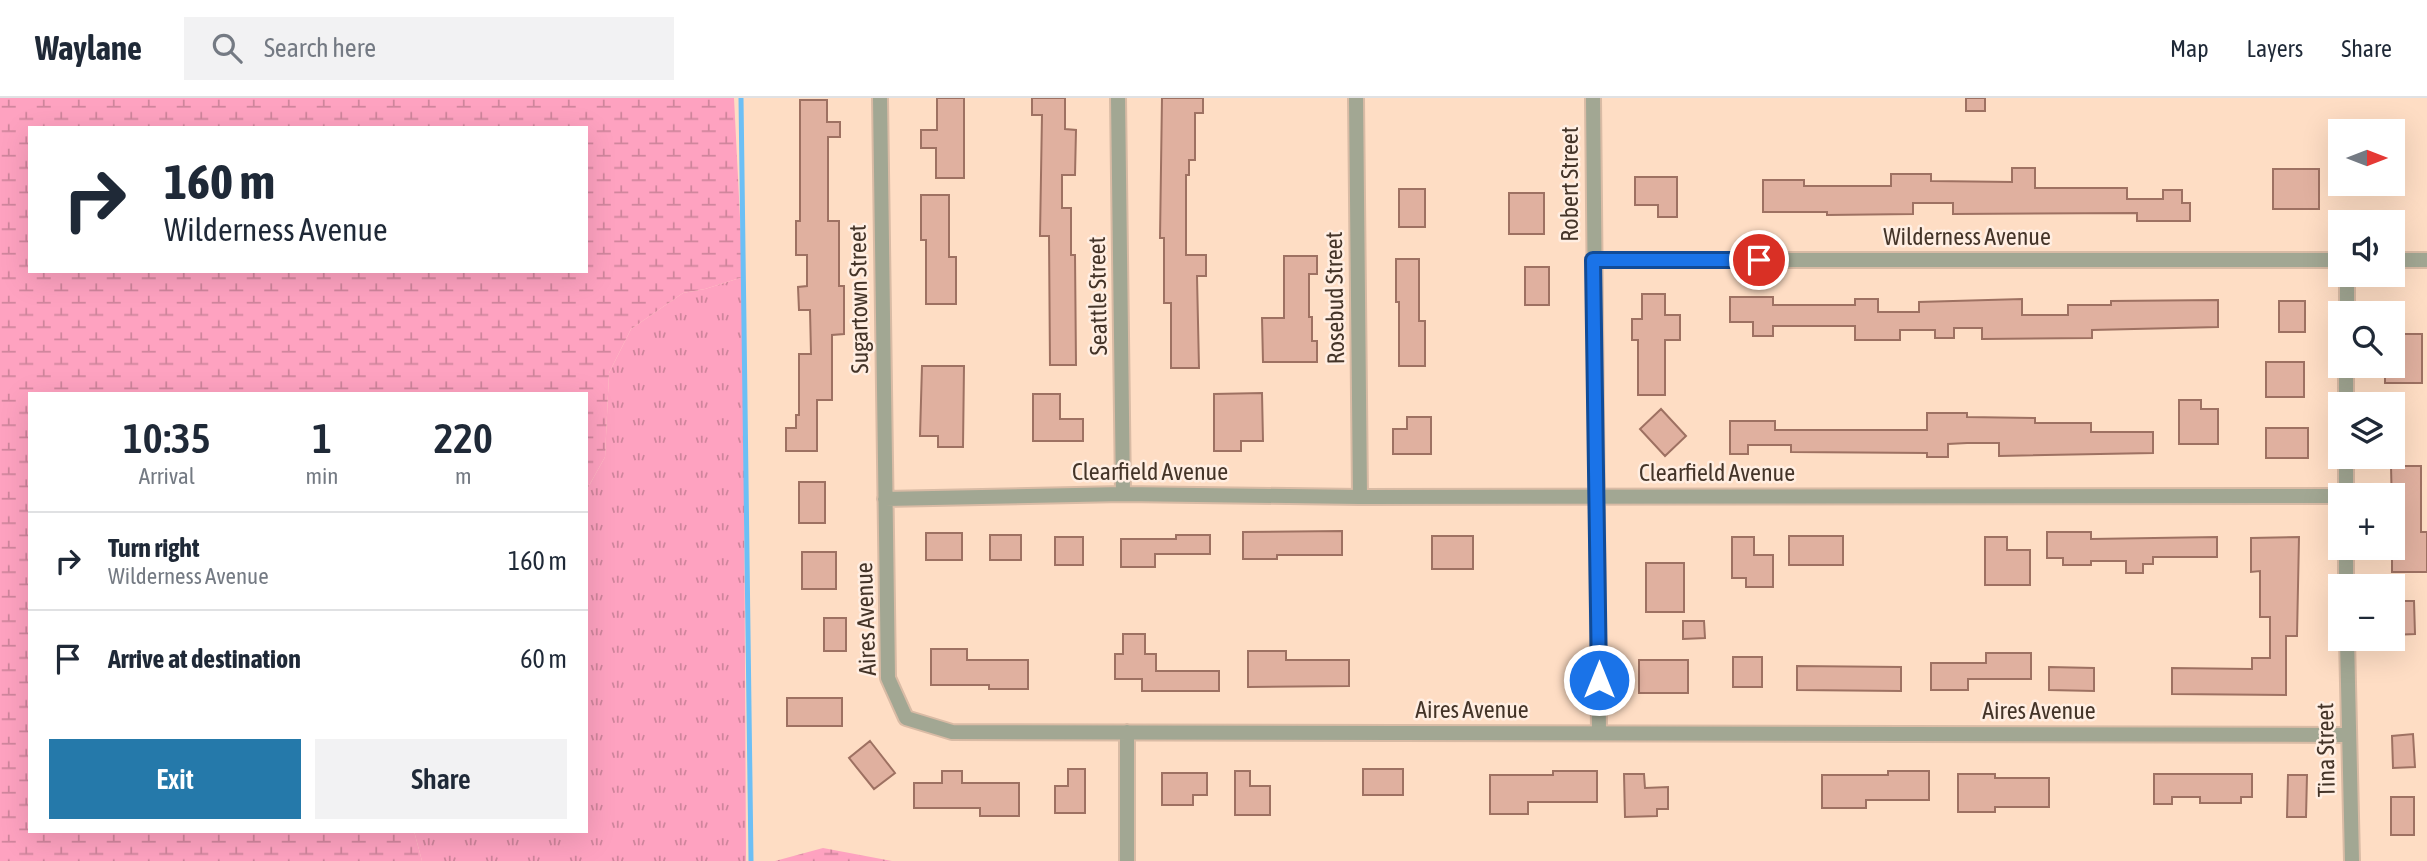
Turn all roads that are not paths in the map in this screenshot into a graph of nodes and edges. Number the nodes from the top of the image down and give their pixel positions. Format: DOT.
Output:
graph roads {
  1 [pos="880,98"];
  2 [pos="1118,98"];
  3 [pos="1356,98"];
  4 [pos="1593,98"];
  5 [pos="1593,260"];
  6 [pos="2328,260"];
  7 [pos="2405,260"];
  8 [pos="2427,260"];
  9 [pos="1123,494"];
  10 [pos="1598,496"];
  11 [pos="2328,496"];
  12 [pos="1360,497"];
  13 [pos="885,499"];
  14 [pos="2347,651"];
  15 [pos="1127,732"];
  16 [pos="1600,733"];
  17 [pos="2347,735"];
  18 [pos="1127,861"];
  19 [pos="2351,861"];
  1 -- 13 [label="street, Sugartown Street"];
  2 -- 9 [label="street, Seattle Street"];
  3 -- 12 [label="street, Rosebud Street"];
  4 -- 5 [label="street, Robert Street"];
  5 -- 6 [label="street, Wilderness Avenue"];
  5 -- 10 [label="street, Robert Street"];
  7 -- 8 [label="street"];
  9 -- 12 [label="street, Clearfield Avenue"];
  9 -- 13 [label="street, Clearfield Avenue"];
  10 -- 11 [label="street, Clearfield Avenue"];
  10 -- 12 [label="street, Clearfield Avenue"];
  10 -- 16 [label="street, Robert Street"];
  13 -- 15 [label="street, Aires Avenue"];
  14 -- 17 [label="street, Tina Street"];
  15 -- 16 [label="street, Aires Avenue"];
  15 -- 18 [label="street"];
  16 -- 17 [label="street, Aires Avenue"];
  17 -- 19 [label="street, Tina Street"];
}
